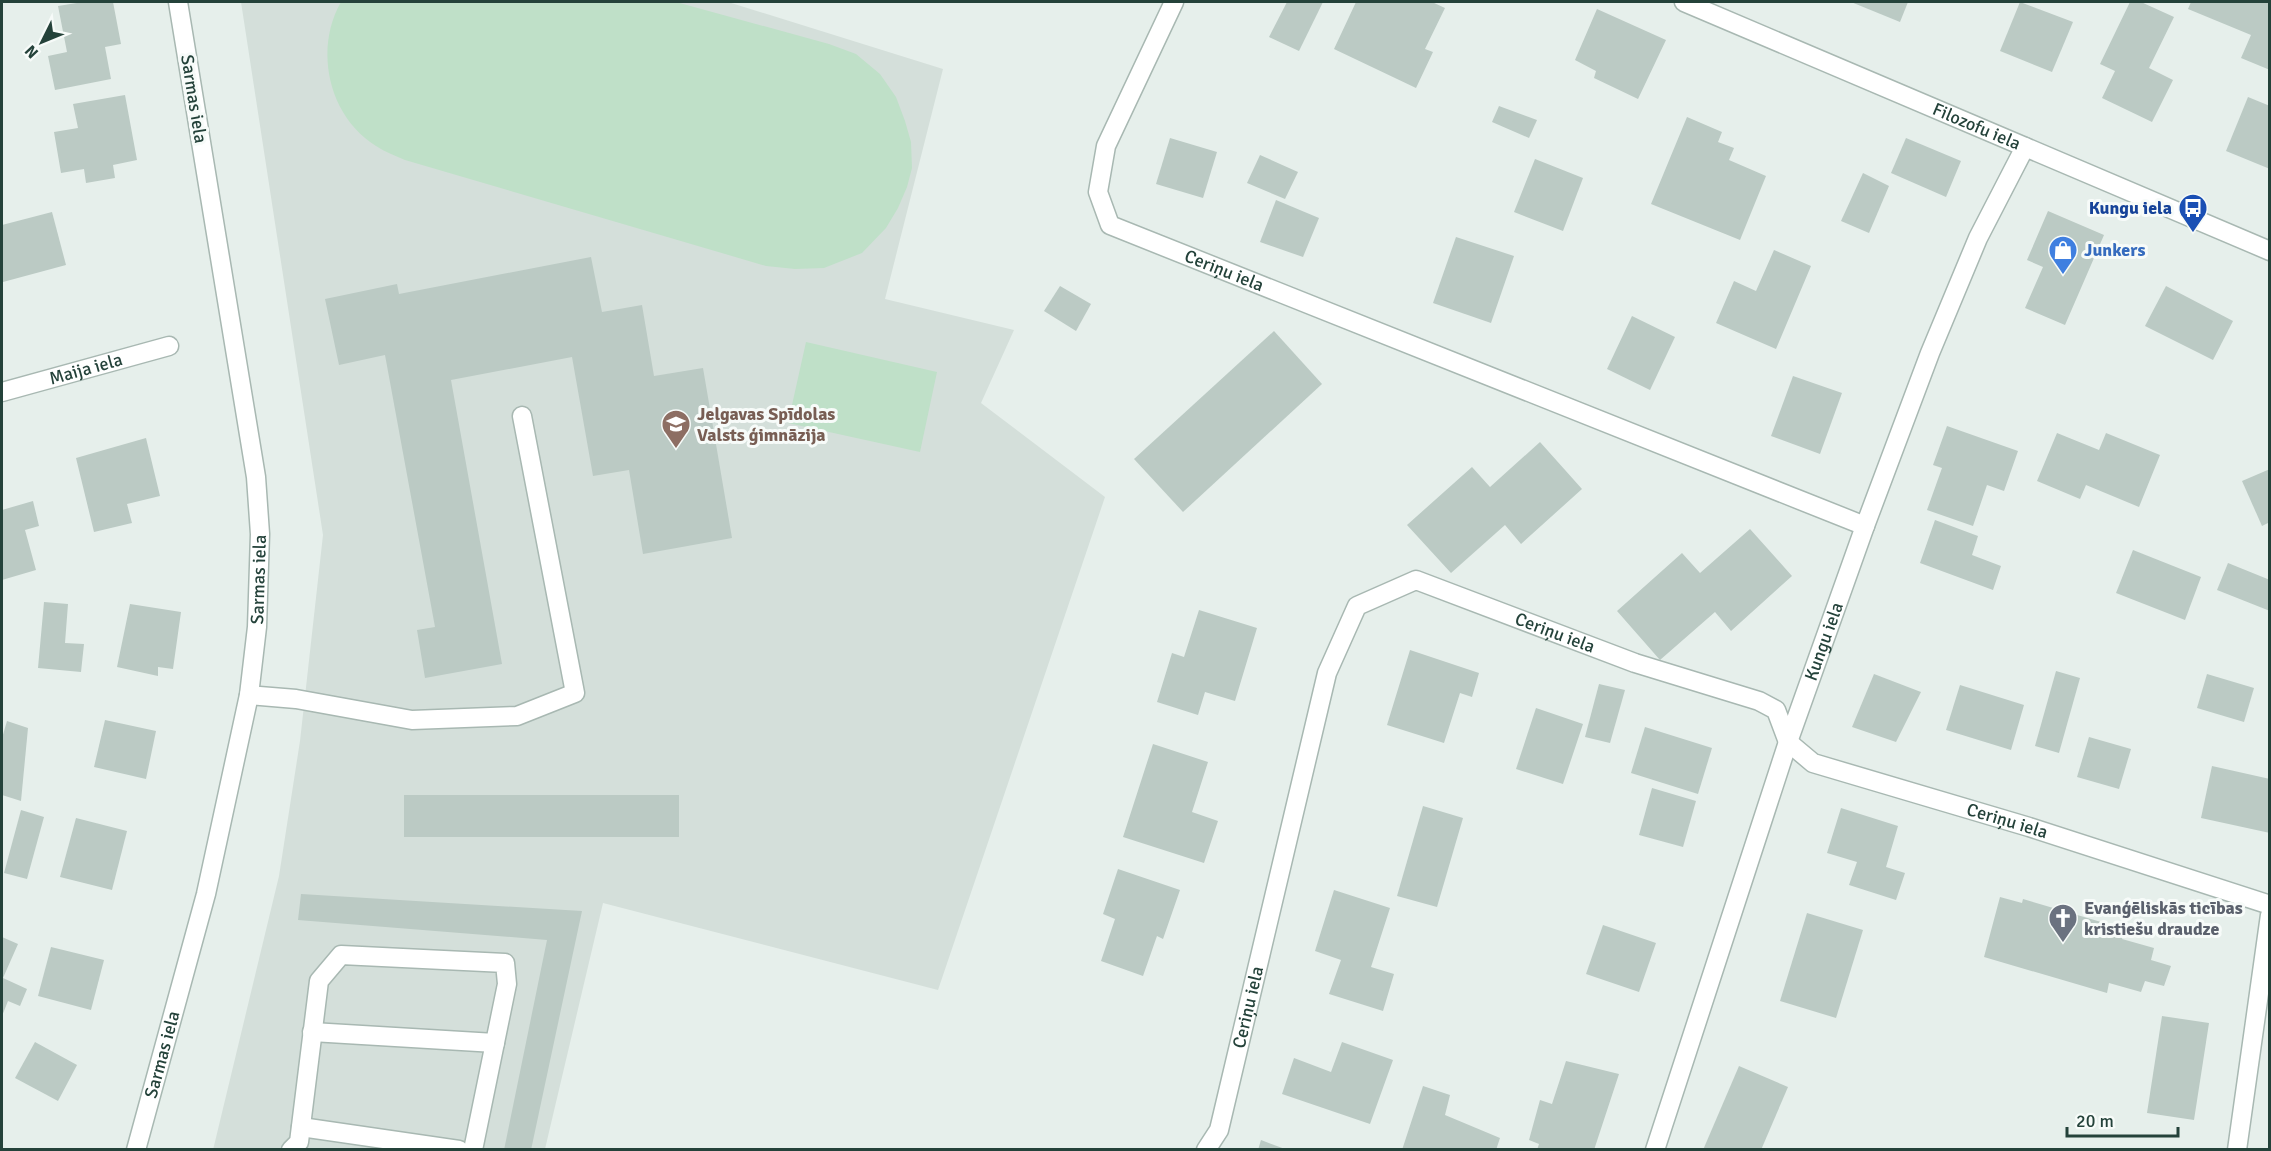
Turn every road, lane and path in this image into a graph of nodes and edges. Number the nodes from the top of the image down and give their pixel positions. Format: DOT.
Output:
graph roads {
  1 [pos="178,2"];
  2 [pos="1174,2"];
  3 [pos="1684,2"];
  4 [pos="2025,147"];
  5 [pos="2270,251"];
  6 [pos="169,346"];
  7 [pos="2,392"];
  8 [pos="522,416"];
  9 [pos="1865,526"];
  10 [pos="249,695"];
  11 [pos="1788,742"];
  12 [pos="2270,905"];
  13 [pos="2270,915"];
  14 [pos="312,1032"];
  15 [pos="495,1044"];
  16 [pos="301,1127"];
  17 [pos="136,1149"];
  18 [pos="291,1149"];
  19 [pos="459,1149"];
  20 [pos="474,1149"];
  21 [pos="1206,1149"];
  22 [pos="1655,1149"];
  23 [pos="2237,1149"];
  1 -- 10 [label="street, Sarmas iela"];
  2 -- 9 [label="street, Ceriņu iela"];
  3 -- 4 [label="street, Filozofu iela"];
  4 -- 5 [label="street, Filozofu iela"];
  4 -- 9 [label="street, Kungu iela"];
  6 -- 7 [label="street, Maija iela"];
  8 -- 10 [label="street"];
  9 -- 11 [label="street, Kungu iela"];
  10 -- 17 [label="street, Sarmas iela"];
  11 -- 12 [label="street, Ceriņu iela"];
  11 -- 21 [label="street, Ceriņu iela"];
  11 -- 22 [label="street, Kungu iela"];
  13 -- 23 [label="street"];
  14 -- 15 [label="street"];
  14 -- 15 [label="street"];
  14 -- 16 [label="street"];
  15 -- 20 [label="street"];
  16 -- 18 [label="street"];
  16 -- 19 [label="street"];
}
